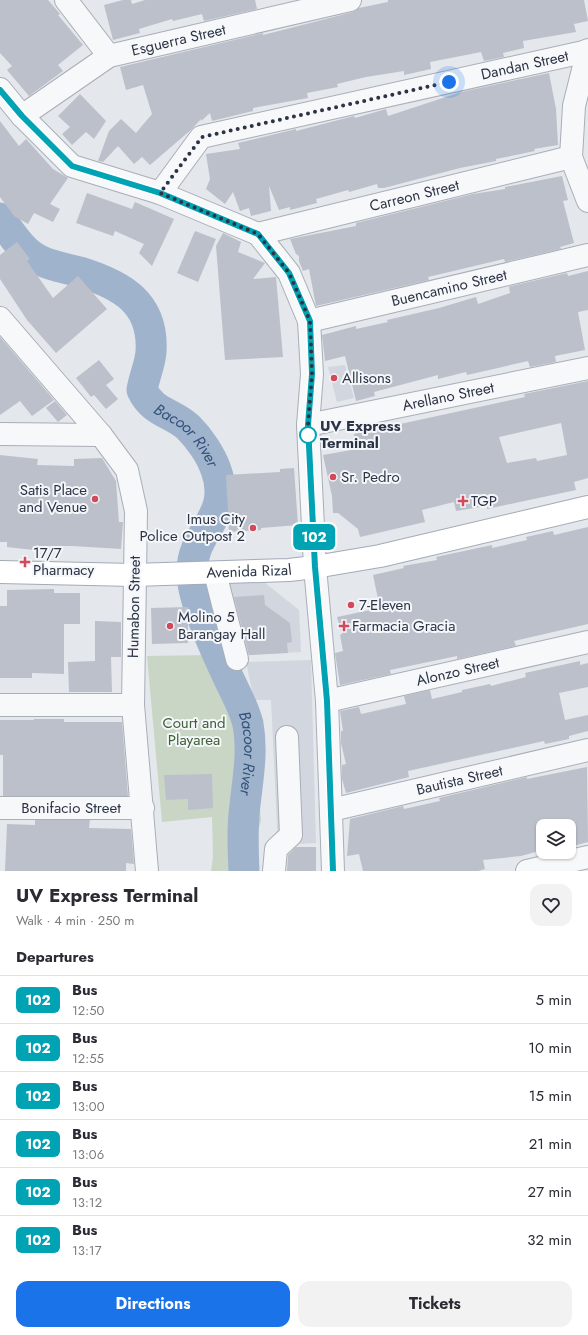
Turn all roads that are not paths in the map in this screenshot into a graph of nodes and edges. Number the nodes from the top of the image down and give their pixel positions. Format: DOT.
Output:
graph roads {
  1 [pos="66,0"];
  2 [pos="350,0"];
  3 [pos="588,50"];
  4 [pos="109,56"];
  5 [pos="0,90"];
  6 [pos="22,116"];
  7 [pos="571,157"];
  8 [pos="160,193"];
  9 [pos="588,201"];
  10 [pos="258,234"];
  11 [pos="588,255"];
  12 [pos="0,318"];
  13 [pos="310,321"];
  14 [pos="588,368"];
  15 [pos="308,425"];
  16 [pos="0,434"];
  17 [pos="101,435"];
  18 [pos="588,507"];
  19 [pos="315,567"];
  20 [pos="0,572"];
  21 [pos="211,573"];
  22 [pos="134,575"];
  23 [pos="588,642"];
  24 [pos="238,660"];
  25 [pos="327,701"];
  26 [pos="0,705"];
  27 [pos="133,705"];
  28 [pos="287,737"];
  29 [pos="588,750"];
  30 [pos="0,808"];
  31 [pos="143,808"];
  32 [pos="331,810"];
  33 [pos="588,857"];
  34 [pos="147,871"];
  35 [pos="274,871"];
  36 [pos="333,871"];
  37 [pos="527,871"];
  1 -- 4 [label="street"];
  2 -- 4 [label="street, Esguerra Street"];
  3 -- 7 [label="street"];
  3 -- 8 [label="street, Dandan Street"];
  4 -- 6 [label="street, Esguerra Street"];
  5 -- 6 [label="street"];
  6 -- 8 [label="street"];
  7 -- 9 [label="street"];
  7 -- 10 [label="street, Carreon Street"];
  8 -- 10 [label="street"];
  10 -- 13 [label="street"];
  11 -- 13 [label="street, Buencamino Street"];
  12 -- 17 [label="street, Humabon Street"];
  13 -- 15 [label="street"];
  14 -- 15 [label="street, Arellano Street"];
  15 -- 19 [label="street"];
  16 -- 17 [label="street"];
  17 -- 22 [label="street, Humabon Street"];
  18 -- 19 [label="main road, Avenida Rizal"];
  19 -- 21 [label="main road, Avenida Rizal"];
  19 -- 25 [label="street"];
  20 -- 22 [label="main road, Avenida Rizal"];
  21 -- 22 [label="main road, Avenida Rizal"];
  21 -- 24 [label="street"];
  22 -- 27 [label="street, Humabon Street"];
  23 -- 25 [label="street, Alonzo Street"];
  25 -- 32 [label="street"];
  26 -- 27 [label="street"];
  27 -- 31 [label="street, Humabon Street"];
  28 -- 35 [label="street"];
  29 -- 32 [label="street, Bautista Street"];
  30 -- 31 [label="street, Bonifacio Street"];
  31 -- 34 [label="street, Humabon Street"];
  32 -- 36 [label="street"];
  33 -- 37 [label="street"];
}
